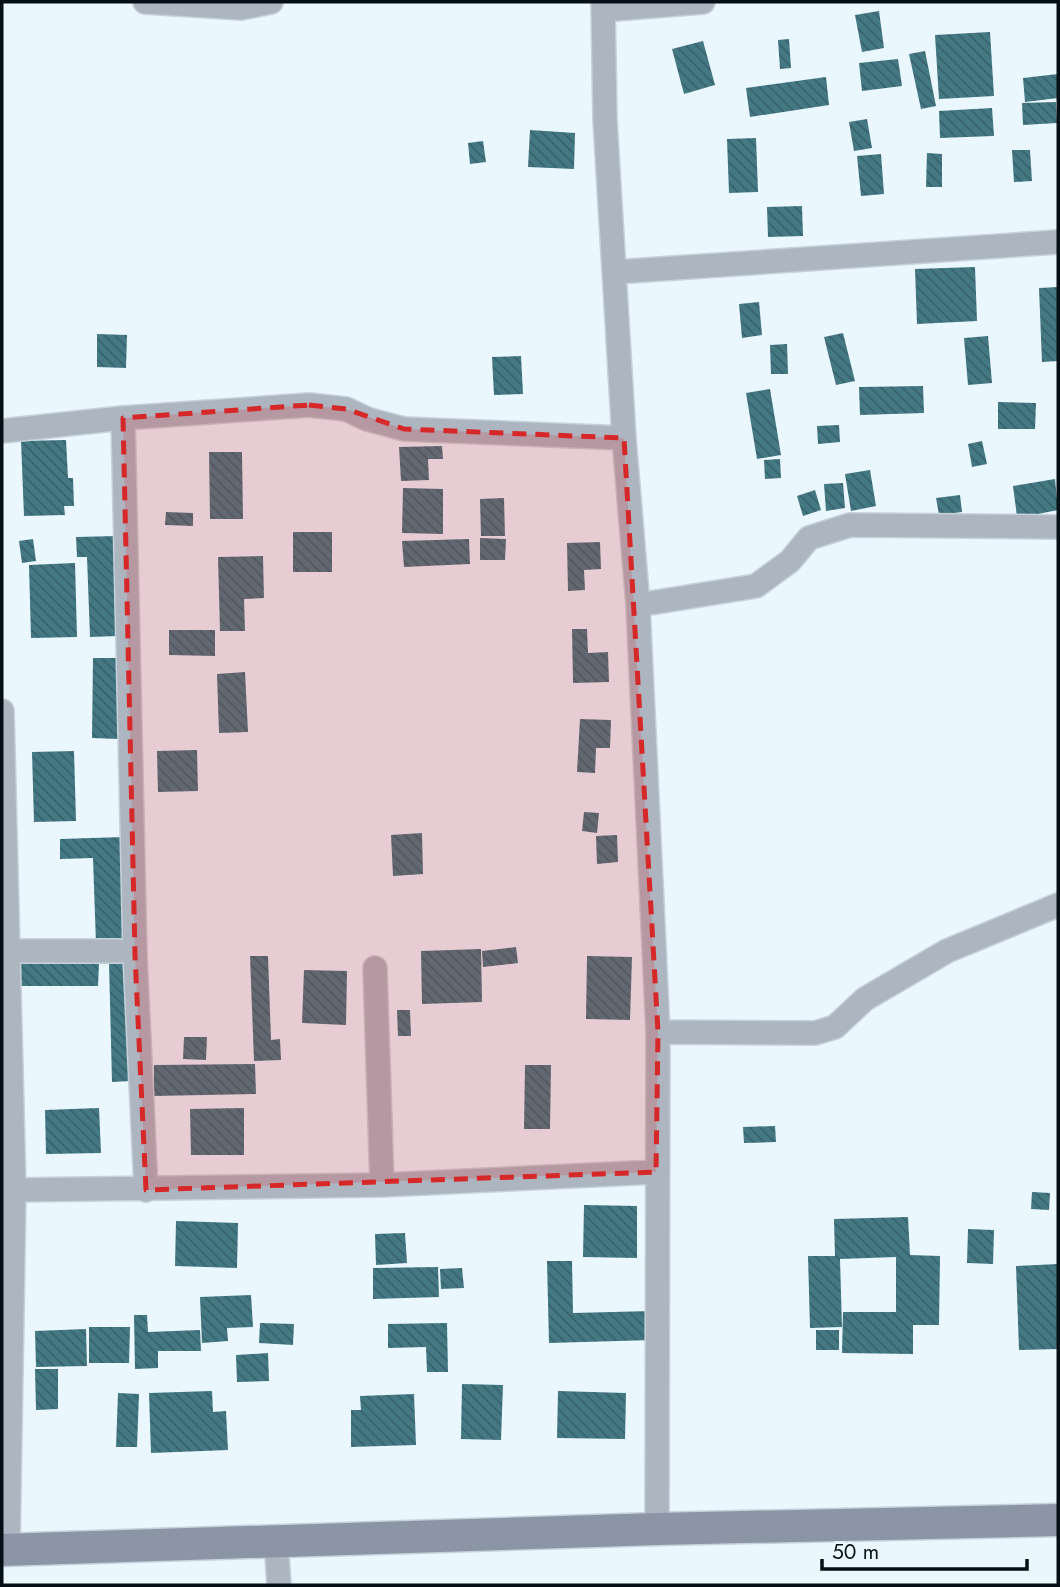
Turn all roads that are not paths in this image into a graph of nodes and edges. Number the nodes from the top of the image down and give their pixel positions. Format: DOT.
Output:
graph roads {
  1 [pos="145,2"];
  2 [pos="271,2"];
  3 [pos="703,2"];
  4 [pos="603,6"];
  5 [pos="1058,242"];
  6 [pos="615,271"];
  7 [pos="123,418"];
  8 [pos="2,431"];
  9 [pos="624,438"];
  10 [pos="1058,527"];
  11 [pos="638,605"];
  12 [pos="2,711"];
  13 [pos="1058,905"];
  14 [pos="4,909"];
  15 [pos="6,951"];
  16 [pos="135,951"];
  17 [pos="375,968"];
  18 [pos="658,1032"];
  19 [pos="656,1172"];
  20 [pos="382,1185"];
  21 [pos="14,1190"];
  22 [pos="146,1190"];
  23 [pos="1058,1520"];
  24 [pos="657,1529"];
  25 [pos="276,1541"];
  26 [pos="5,1550"];
  27 [pos="279,1585"];
  1 -- 2 [label="street"];
  3 -- 4 [label="street"];
  4 -- 6 [label="street"];
  5 -- 6 [label="street"];
  6 -- 9 [label="street"];
  7 -- 8 [label="street"];
  7 -- 9 [label="street"];
  7 -- 16 [label="street"];
  9 -- 11 [label="street"];
  10 -- 11 [label="street"];
  11 -- 18 [label="street"];
  12 -- 14 [label="street"];
  13 -- 18 [label="street"];
  14 -- 15 [label="street"];
  15 -- 16 [label="street"];
  15 -- 21 [label="street"];
  16 -- 22 [label="street"];
  17 -- 20 [label="street"];
  18 -- 19 [label="street"];
  19 -- 20 [label="street"];
  19 -- 24 [label="street"];
  20 -- 22 [label="street"];
  21 -- 22 [label="street"];
  21 -- 26 [label="street"];
  23 -- 24 [label="main road"];
  24 -- 25 [label="main road"];
  25 -- 26 [label="main road"];
  25 -- 27 [label="street"];
}
